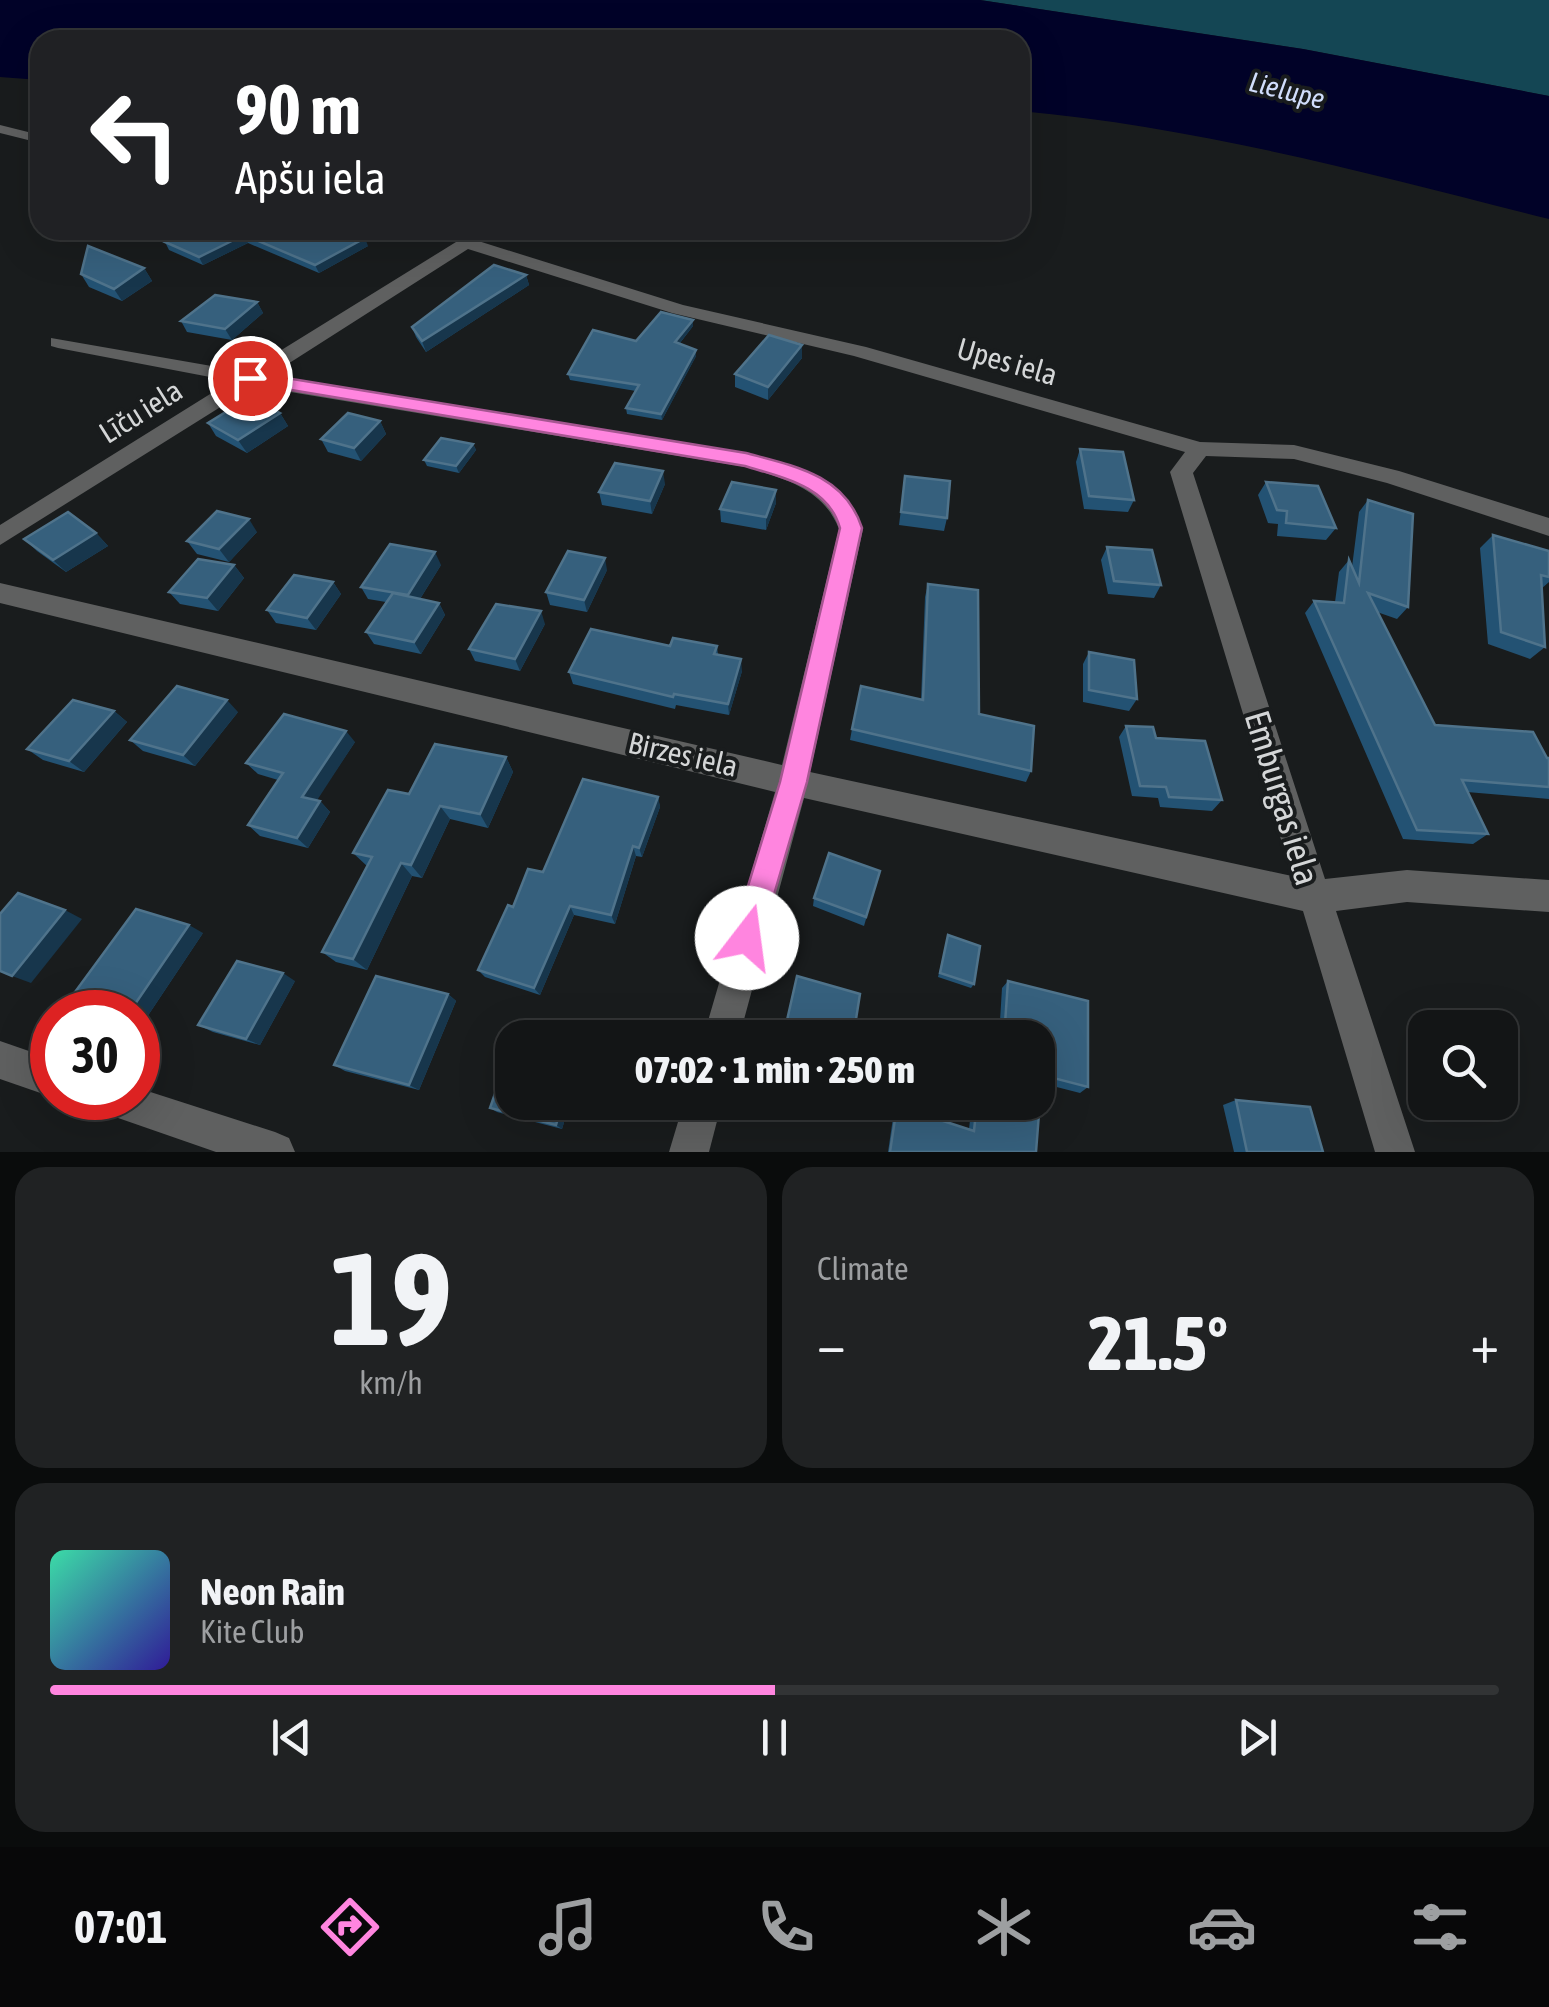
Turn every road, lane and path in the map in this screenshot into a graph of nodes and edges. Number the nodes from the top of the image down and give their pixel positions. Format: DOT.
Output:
graph roads {
  1 [pos="0,129"];
  2 [pos="30,136"];
  3 [pos="455,240"];
  4 [pos="473,240"];
  5 [pos="58,342"];
  6 [pos="250,378"];
  7 [pos="1200,450"];
  8 [pos="1549,527"];
  9 [pos="0,536"];
  10 [pos="0,593"];
  11 [pos="793,782"];
  12 [pos="1549,896"];
  13 [pos="1312,897"];
  14 [pos="726,1020"];
  15 [pos="0,1060"];
  16 [pos="30,1070"];
  17 [pos="160,1114"];
  18 [pos="699,1120"];
  19 [pos="275,1152"];
  20 [pos="689,1152"];
  21 [pos="1394,1152"];
  1 -- 2 [label="street"];
  3 -- 6 [label="street, Līču iela"];
  4 -- 7 [label="street, Upes iela"];
  5 -- 6 [label="street"];
  6 -- 9 [label="street, Līču iela"];
  6 -- 11 [label="street"];
  7 -- 8 [label="street, Upes iela"];
  7 -- 13 [label="street, Emburgas iela"];
  10 -- 11 [label="street, Birzes iela"];
  11 -- 13 [label="street, Birzes iela"];
  11 -- 14 [label="street"];
  12 -- 13 [label="street, Birzes iela"];
  13 -- 21 [label="street, Emburgas iela"];
  15 -- 16 [label="street"];
  17 -- 19 [label="street"];
  18 -- 20 [label="street"];
}
